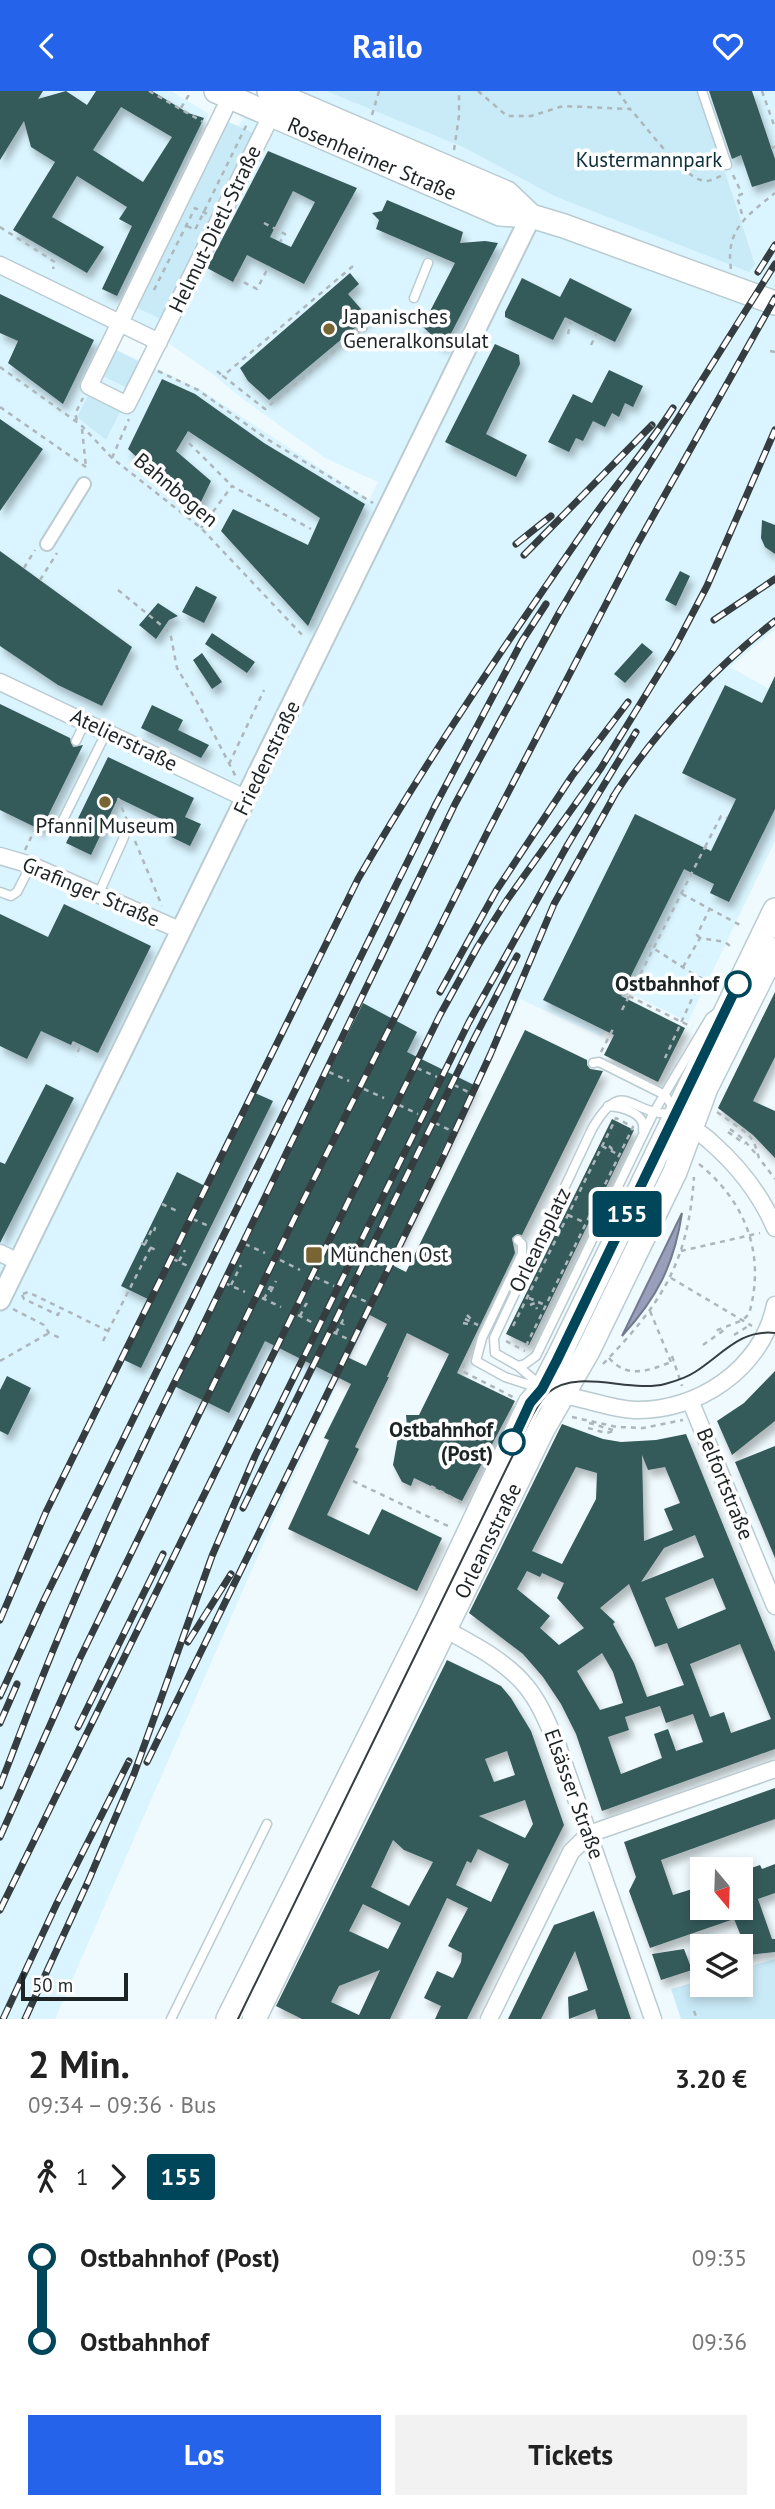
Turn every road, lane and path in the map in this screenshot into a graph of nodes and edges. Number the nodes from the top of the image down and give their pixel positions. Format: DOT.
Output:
graph roads {
  1 [pos="149,91"];
  2 [pos="379,91"];
  3 [pos="459,91"];
  4 [pos="478,91"];
  5 [pos="618,91"];
  6 [pos="702,91"];
  7 [pos="762,91"];
  8 [pos="190,93"];
  9 [pos="223,94"];
  10 [pos="269,103"];
  11 [pos="181,109"];
  12 [pos="630,109"];
  13 [pos="202,121"];
  14 [pos="369,122"];
  15 [pos="775,127"];
  16 [pos="245,129"];
  17 [pos="453,153"];
  18 [pos="727,165"];
  19 [pos="424,170"];
  20 [pos="775,193"];
  21 [pos="509,207"];
  22 [pos="203,212"];
  23 [pos="191,216"];
  24 [pos="531,216"];
  25 [pos="215,218"];
  26 [pos="743,218"];
  27 [pos="199,221"];
  28 [pos="264,223"];
  29 [pos="186,225"];
  30 [pos="0,227"];
  31 [pos="281,242"];
  32 [pos="428,263"];
  33 [pos="0,265"];
  34 [pos="269,266"];
  35 [pos="354,266"];
  36 [pos="53,269"];
  37 [pos="731,269"];
  38 [pos="235,278"];
  39 [pos="414,298"];
  40 [pos="150,299"];
  41 [pos="775,303"];
  42 [pos="380,316"];
  43 [pos="571,320"];
  44 [pos="120,322"];
  45 [pos="597,333"];
  46 [pos="568,334"];
  47 [pos="159,342"];
  48 [pos="591,345"];
  49 [pos="770,351"];
  50 [pos="775,352"];
  51 [pos="147,366"];
  52 [pos="0,367"];
  53 [pos="217,371"];
  54 [pos="223,376"];
  55 [pos="89,386"];
  56 [pos="127,405"];
  57 [pos="0,407"];
  58 [pos="81,425"];
  59 [pos="189,443"];
  60 [pos="112,458"];
  61 [pos="84,484"];
  62 [pos="232,486"];
  63 [pos="388,512"];
  64 [pos="201,529"];
  65 [pos="311,529"];
  66 [pos="48,547"];
  67 [pos="24,568"];
  68 [pos="40,580"];
  69 [pos="118,590"];
  70 [pos="319,652"];
  71 [pos="0,682"];
  72 [pos="264,690"];
  73 [pos="86,721"];
  74 [pos="107,731"];
  75 [pos="76,741"];
  76 [pos="229,764"];
  77 [pos="118,798"];
  78 [pos="247,799"];
  79 [pos="727,818"];
  80 [pos="36,827"];
  81 [pos="58,830"];
  82 [pos="124,837"];
  83 [pos="705,848"];
  84 [pos="711,851"];
  85 [pos="0,856"];
  86 [pos="28,857"];
  87 [pos="0,893"];
  88 [pos="99,893"];
  89 [pos="682,894"];
  90 [pos="163,909"];
  91 [pos="709,909"];
  92 [pos="775,910"];
  93 [pos="740,925"];
  94 [pos="182,931"];
  95 [pos="775,931"];
  96 [pos="700,938"];
  97 [pos="647,944"];
  98 [pos="730,946"];
  99 [pos="655,949"];
  100 [pos="775,950"];
  101 [pos="683,967"];
  102 [pos="690,972"];
  103 [pos="712,984"];
  104 [pos="754,991"];
  105 [pos="629,996"];
  106 [pos="622,1010"];
  107 [pos="682,1022"];
  108 [pos="692,1027"];
  109 [pos="613,1029"];
  110 [pos="72,1043"];
  111 [pos="76,1057"];
  112 [pos="665,1058"];
  113 [pos="596,1061"];
  114 [pos="417,1068"];
  115 [pos="329,1072"];
  116 [pos="437,1077"];
  117 [pos="349,1081"];
  118 [pos="454,1085"];
  119 [pos="364,1089"];
  120 [pos="470,1093"];
  121 [pos="384,1098"];
  122 [pos="708,1103"];
  123 [pos="399,1105"];
  124 [pos="608,1106"];
  125 [pos="672,1112"];
  126 [pos="418,1114"];
  127 [pos="435,1123"];
  128 [pos="452,1131"];
  129 [pos="643,1135"];
  130 [pos="746,1144"];
  131 [pos="602,1146"];
  132 [pos="619,1155"];
  133 [pos="759,1158"];
  134 [pos="775,1179"];
  135 [pos="162,1204"];
  136 [pos="177,1211"];
  137 [pos="568,1215"];
  138 [pos="193,1219"];
  139 [pos="586,1223"];
  140 [pos="211,1227"];
  141 [pos="771,1229"];
  142 [pos="154,1231"];
  143 [pos="751,1235"];
  144 [pos="518,1240"];
  145 [pos="245,1244"];
  146 [pos="151,1247"];
  147 [pos="184,1250"];
  148 [pos="158,1251"];
  149 [pos="681,1251"];
  150 [pos="0,1253"];
  151 [pos="265,1253"];
  152 [pos="173,1259"];
  153 [pos="179,1261"];
  154 [pos="280,1261"];
  155 [pos="19,1262"];
  156 [pos="241,1265"];
  157 [pos="190,1267"];
  158 [pos="300,1269"];
  159 [pos="315,1277"];
  160 [pos="671,1278"];
  161 [pos="276,1282"];
  162 [pos="225,1283"];
  163 [pos="230,1285"];
  164 [pos="334,1286"];
  165 [pos="245,1292"];
  166 [pos="352,1295"];
  167 [pos="528,1297"];
  168 [pos="369,1303"];
  169 [pos="5,1304"];
  170 [pos="545,1305"];
  171 [pos="775,1305"];
  172 [pos="281,1307"];
  173 [pos="61,1308"];
  174 [pos="308,1308"];
  175 [pos="650,1311"];
  176 [pos="743,1320"];
  177 [pos="315,1324"];
  178 [pos="343,1325"];
  179 [pos="750,1325"];
  180 [pos="479,1326"];
  181 [pos="511,1330"];
  182 [pos="107,1331"];
  183 [pos="766,1332"];
  184 [pos="49,1333"];
  185 [pos="734,1335"];
  186 [pos="60,1338"];
  187 [pos="350,1340"];
  188 [pos="103,1341"];
  189 [pos="703,1345"];
  190 [pos="523,1350"];
  191 [pos="535,1357"];
  192 [pos="609,1358"];
  193 [pos="672,1360"];
  194 [pos="0,1361"];
  195 [pos="518,1366"];
  196 [pos="598,1369"];
  197 [pos="499,1389"];
  198 [pos="540,1396"];
  199 [pos="690,1400"];
  200 [pos="680,1421"];
  201 [pos="588,1426"];
  202 [pos="353,1481"];
  203 [pos="431,1486"];
  204 [pos="495,1499"];
  205 [pos="468,1506"];
  206 [pos="456,1529"];
  207 [pos="775,1606"];
  208 [pos="432,1621"];
  209 [pos="775,1769"];
  210 [pos="355,1786"];
  211 [pos="267,1824"];
  212 [pos="589,1834"];
  213 [pos="694,2011"];
  214 [pos="258,2018"];
  215 [pos="171,2019"];
  216 [pos="228,2019"];
  217 [pos="489,2019"];
  218 [pos="653,2019"];
  219 [pos="697,2019"];
  1 -- 13 [label="path"];
  2 -- 14 [label="path"];
  3 -- 17 [label="path"];
  4 -- 12 [label="path"];
  5 -- 12 [label="path"];
  6 -- 18 [label="lane"];
  7 -- 15 [label="path"];
  8 -- 11 [label="path"];
  9 -- 10 [label="main road, Rosenheimer Straße"];
  9 -- 44 [label="street, Helmut-Dietl-Straße"];
  10 -- 19 [label="lane, Rosenheimer Straße"];
  10 -- 24 [label="main road, Rosenheimer Straße"];
  10 -- 47 [label="street, Helmut-Dietl-Straße"];
  12 -- 26 [label="path"];
  16 -- 22 [label="path"];
  20 -- 26 [label="path"];
  21 -- 24 [label="lane, Rosenheimer Straße"];
  22 -- 23 [label="path"];
  22 -- 25 [label="path"];
  22 -- 27 [label="path"];
  23 -- 27 [label="path"];
  23 -- 29 [label="path"];
  24 -- 41 [label="main road, Rosenheimer Straße"];
  24 -- 63 [label="street, Friedenstraße"];
  26 -- 37 [label="path"];
  27 -- 29 [label="path"];
  28 -- 31 [label="path"];
  29 -- 40 [label="path"];
  30 -- 36 [label="path"];
  32 -- 39 [label="lane"];
  33 -- 44 [label="street"];
  34 -- 38 [label="path"];
  35 -- 54 [label="path"];
  42 -- 54 [label="path"];
  43 -- 46 [label="path"];
  44 -- 47 [label="street"];
  44 -- 55 [label="street, Helmut-Dietl-Straße"];
  45 -- 48 [label="path"];
  47 -- 51 [label="street, Helmut-Dietl-Straße"];
  49 -- 50 [label="path"];
  51 -- 56 [label="street, Helmut-Dietl-Straße"];
  51 -- 63 [label="path"];
  52 -- 58 [label="path, Bahnbogen"];
  53 -- 54 [label="path"];
  55 -- 56 [label="street"];
  55 -- 58 [label="path"];
  56 -- 60 [label="path"];
  57 -- 58 [label="path"];
  58 -- 60 [label="path, Bahnbogen"];
  59 -- 62 [label="path"];
  60 -- 64 [label="path, Bahnbogen"];
  61 -- 66 [label="street"];
  62 -- 64 [label="path"];
  62 -- 65 [label="path"];
  63 -- 70 [label="street, Friedenstraße"];
  64 -- 70 [label="path, Bahnbogen"];
  66 -- 67 [label="path"];
  66 -- 68 [label="path"];
  69 -- 76 [label="path"];
  70 -- 78 [label="street, Friedenstraße"];
  71 -- 73 [label="street, Atelierstraße"];
  72 -- 76 [label="path"];
  73 -- 74 [label="street, Atelierstraße"];
  73 -- 75 [label="lane"];
  74 -- 78 [label="street, Atelierstraße"];
  74 -- 81 [label="lane"];
  76 -- 78 [label="path"];
  77 -- 90 [label="path"];
  78 -- 94 [label="street, Friedenstraße"];
  79 -- 83 [label="path"];
  80 -- 86 [label="path"];
  82 -- 88 [label="lane"];
  83 -- 84 [label="path"];
  83 -- 89 [label="path"];
  85 -- 86 [label="street, Grafinger Straße"];
  86 -- 87 [label="lane"];
  86 -- 88 [label="street, Grafinger Straße"];
  88 -- 94 [label="street, Grafinger Straße"];
  89 -- 91 [label="path"];
  89 -- 99 [label="path"];
  91 -- 93 [label="path"];
  91 -- 96 [label="path"];
  92 -- 125 [label="main road, Orleansstraße"];
  94 -- 155 [label="street, Friedenstraße"];
  95 -- 104 [label="lane"];
  96 -- 98 [label="path"];
  96 -- 101 [label="path"];
  97 -- 99 [label="path"];
  99 -- 101 [label="path"];
  99 -- 105 [label="path"];
  100 -- 104 [label="main road, Orleansstraße"];
  101 -- 102 [label="path"];
  102 -- 103 [label="path"];
  102 -- 107 [label="path"];
  104 -- 122 [label="main road, Orleansstraße"];
  105 -- 106 [label="path"];
  105 -- 107 [label="path"];
  107 -- 108 [label="path"];
  107 -- 112 [label="path"];
  109 -- 113 [label="path"];
  110 -- 111 [label="path"];
  113 -- 125 [label="lane"];
  114 -- 116 [label="path"];
  115 -- 117 [label="path"];
  118 -- 120 [label="path"];
  119 -- 121 [label="path"];
  122 -- 125 [label="main road, Orleansstraße"];
  122 -- 133 [label="path"];
  123 -- 126 [label="path"];
  124 -- 125 [label="lane"];
  124 -- 129 [label="lane"];
  124 -- 195 [label="lane, Orleansplatz"];
  125 -- 129 [label="lane"];
  125 -- 141 [label="street"];
  125 -- 198 [label="main road, Orleansstraße"];
  127 -- 128 [label="path"];
  129 -- 191 [label="lane"];
  130 -- 130 [label="path"];
  130 -- 133 [label="path"];
  131 -- 132 [label="path"];
  131 -- 132 [label="path"];
  131 -- 137 [label="path"];
  132 -- 139 [label="path"];
  133 -- 134 [label="path"];
  135 -- 136 [label="path"];
  137 -- 139 [label="path"];
  137 -- 167 [label="path"];
  138 -- 140 [label="path"];
  139 -- 170 [label="path"];
  141 -- 143 [label="path"];
  142 -- 146 [label="path"];
  143 -- 149 [label="path"];
  143 -- 149 [label="path"];
  143 -- 176 [label="path"];
  144 -- 198 [label="lane, Orleansplatz"];
  145 -- 151 [label="path"];
  146 -- 148 [label="path"];
  146 -- 182 [label="path"];
  147 -- 153 [label="path"];
  149 -- 160 [label="path"];
  150 -- 155 [label="street"];
  152 -- 153 [label="path"];
  153 -- 157 [label="path"];
  154 -- 158 [label="path"];
  155 -- 169 [label="street, Friedenstraße"];
  156 -- 163 [label="path"];
  159 -- 164 [label="path"];
  160 -- 175 [label="path"];
  160 -- 176 [label="path"];
  161 -- 172 [label="path"];
  162 -- 163 [label="path"];
  163 -- 165 [label="path"];
  166 -- 168 [label="path"];
  167 -- 170 [label="path"];
  167 -- 181 [label="path"];
  169 -- 184 [label="path"];
  170 -- 190 [label="path"];
  171 -- 183 [label="street, Orleansplatz"];
  173 -- 173 [label="path"];
  173 -- 182 [label="path"];
  174 -- 177 [label="path"];
  175 -- 192 [label="path"];
  175 -- 193 [label="path"];
  176 -- 179 [label="path"];
  176 -- 189 [label="path"];
  178 -- 187 [label="path"];
  179 -- 183 [label="path"];
  179 -- 185 [label="path"];
  180 -- 180 [label="path"];
  182 -- 188 [label="path"];
  183 -- 199 [label="street, Orleansplatz"];
  184 -- 186 [label="path"];
  184 -- 194 [label="path"];
  191 -- 195 [label="lane"];
  191 -- 198 [label="lane, Orleansstraße"];
  192 -- 193 [label="path"];
  192 -- 196 [label="path"];
  193 -- 199 [label="path"];
  195 -- 198 [label="lane, Orleansplatz"];
  197 -- 198 [label="path"];
  198 -- 199 [label="street, Orleansplatz"];
  198 -- 200 [label="path"];
  198 -- 208 [label="main road, Orleansstraße"];
  199 -- 207 [label="street, Belfortstraße"];
  201 -- 201 [label="path"];
  202 -- 206 [label="path"];
  203 -- 205 [label="path"];
  204 -- 208 [label="lane"];
  208 -- 210 [label="lane"];
  208 -- 212 [label="street, Elsässer Straße"];
  208 -- 214 [label="main road, Orleansstraße"];
  208 -- 216 [label="main road, Orleansstraße"];
  209 -- 212 [label="street"];
  211 -- 215 [label="lane"];
  212 -- 217 [label="street"];
  212 -- 218 [label="street, Elsässer Straße"];
  213 -- 219 [label="path"];
}
